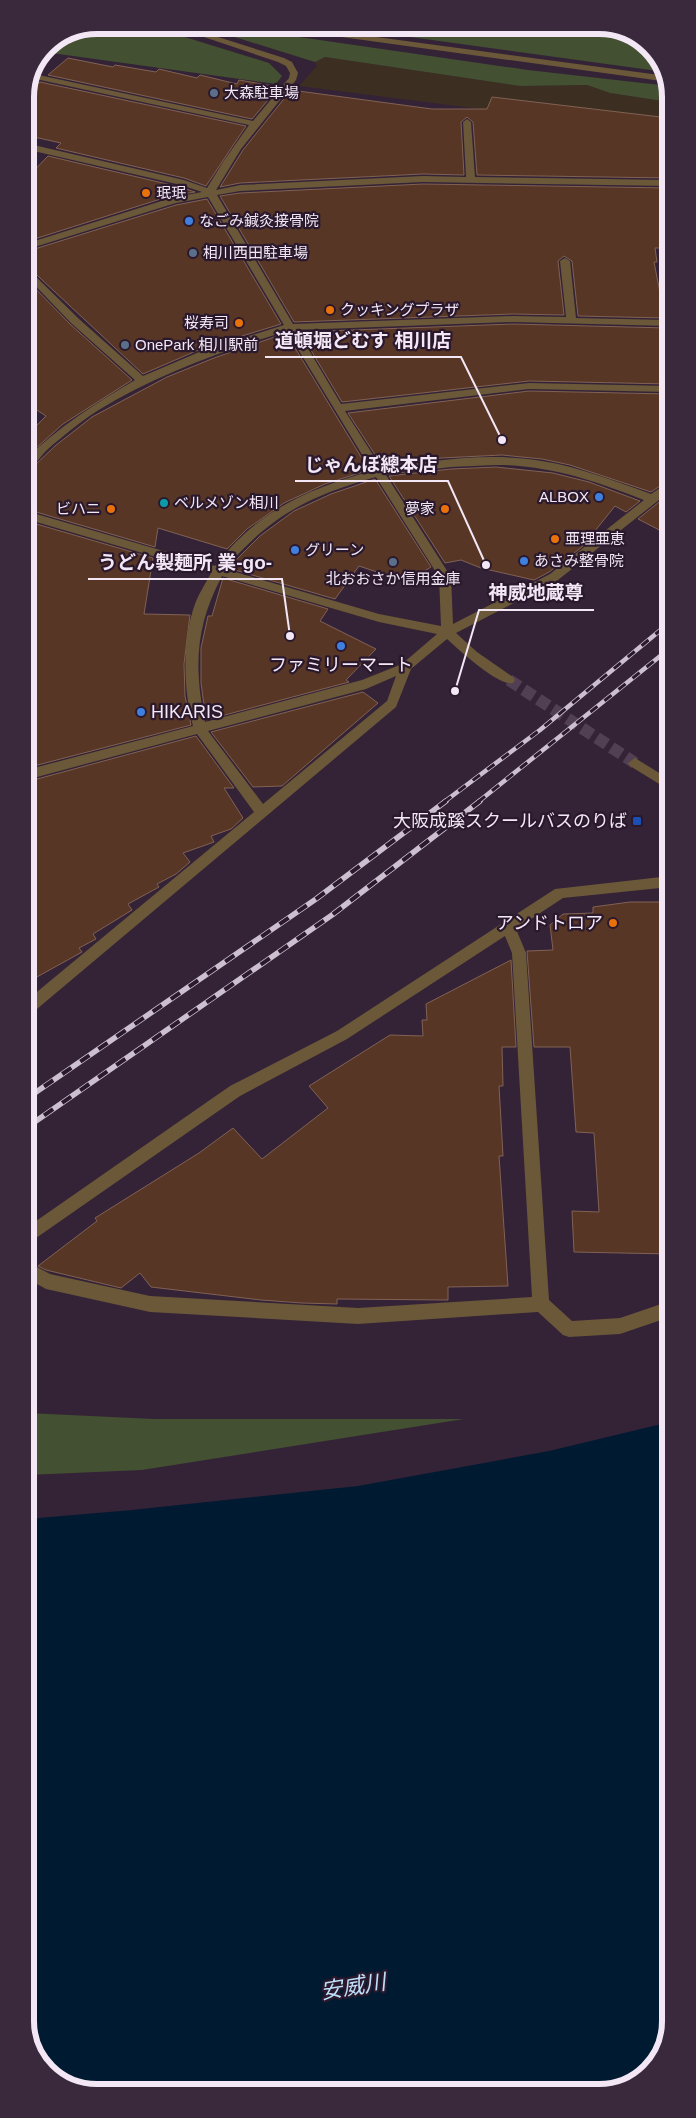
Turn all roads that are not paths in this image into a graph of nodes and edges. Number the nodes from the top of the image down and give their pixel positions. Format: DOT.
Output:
graph roads {
  1 [pos="200,34"];
  2 [pos="332,34"];
  3 [pos="37,77"];
  4 [pos="659,78"];
  5 [pos="468,122"];
  6 [pos="255,124"];
  7 [pos="34,148"];
  8 [pos="471,180"];
  9 [pos="662,183"];
  10 [pos="210,192"];
  11 [pos="34,244"];
  12 [pos="565,260"];
  13 [pos="34,278"];
  14 [pos="571,320"];
  15 [pos="662,323"];
  16 [pos="289,328"];
  17 [pos="142,380"];
  18 [pos="662,389"];
  19 [pos="338,408"];
  20 [pos="34,457"];
  21 [pos="378,471"];
  22 [pos="662,491"];
  23 [pos="652,499"];
  24 [pos="34,518"];
  25 [pos="218,570"];
  26 [pos="447,632"];
  27 [pos="406,667"];
  28 [pos="509,680"];
  29 [pos="200,728"];
  30 [pos="635,763"];
  31 [pos="34,773"];
  32 [pos="662,780"];
  33 [pos="262,813"];
  34 [pos="662,882"];
  35 [pos="509,928"];
  36 [pos="34,1003"];
  37 [pos="34,1232"];
  38 [pos="34,1273"];
  39 [pos="541,1304"];
  40 [pos="662,1312"];
  1 -- 6 [label="street"];
  2 -- 4 [label="street"];
  3 -- 6 [label="street"];
  5 -- 8 [label="street"];
  6 -- 10 [label="street"];
  7 -- 10 [label="street"];
  8 -- 9 [label="street"];
  8 -- 10 [label="street"];
  10 -- 11 [label="street"];
  10 -- 16 [label="street"];
  12 -- 14 [label="street"];
  13 -- 17 [label="street"];
  14 -- 15 [label="street"];
  14 -- 16 [label="street"];
  16 -- 17 [label="street"];
  16 -- 19 [label="street"];
  17 -- 20 [label="street"];
  18 -- 19 [label="street"];
  19 -- 21 [label="street"];
  21 -- 23 [label="street"];
  21 -- 25 [label="street"];
  21 -- 26 [label="street"];
  22 -- 23 [label="street"];
  23 -- 26 [label="street"];
  24 -- 25 [label="street"];
  25 -- 26 [label="street"];
  25 -- 29 [label="street"];
  26 -- 27 [label="street"];
  26 -- 28 [label="street"];
  27 -- 29 [label="street"];
  27 -- 33 [label="street"];
  29 -- 31 [label="street"];
  29 -- 33 [label="street"];
  30 -- 32 [label="street"];
  33 -- 36 [label="street"];
  34 -- 35 [label="street"];
  35 -- 37 [label="street"];
  35 -- 39 [label="street"];
  38 -- 39 [label="street"];
  39 -- 40 [label="street"];
}
